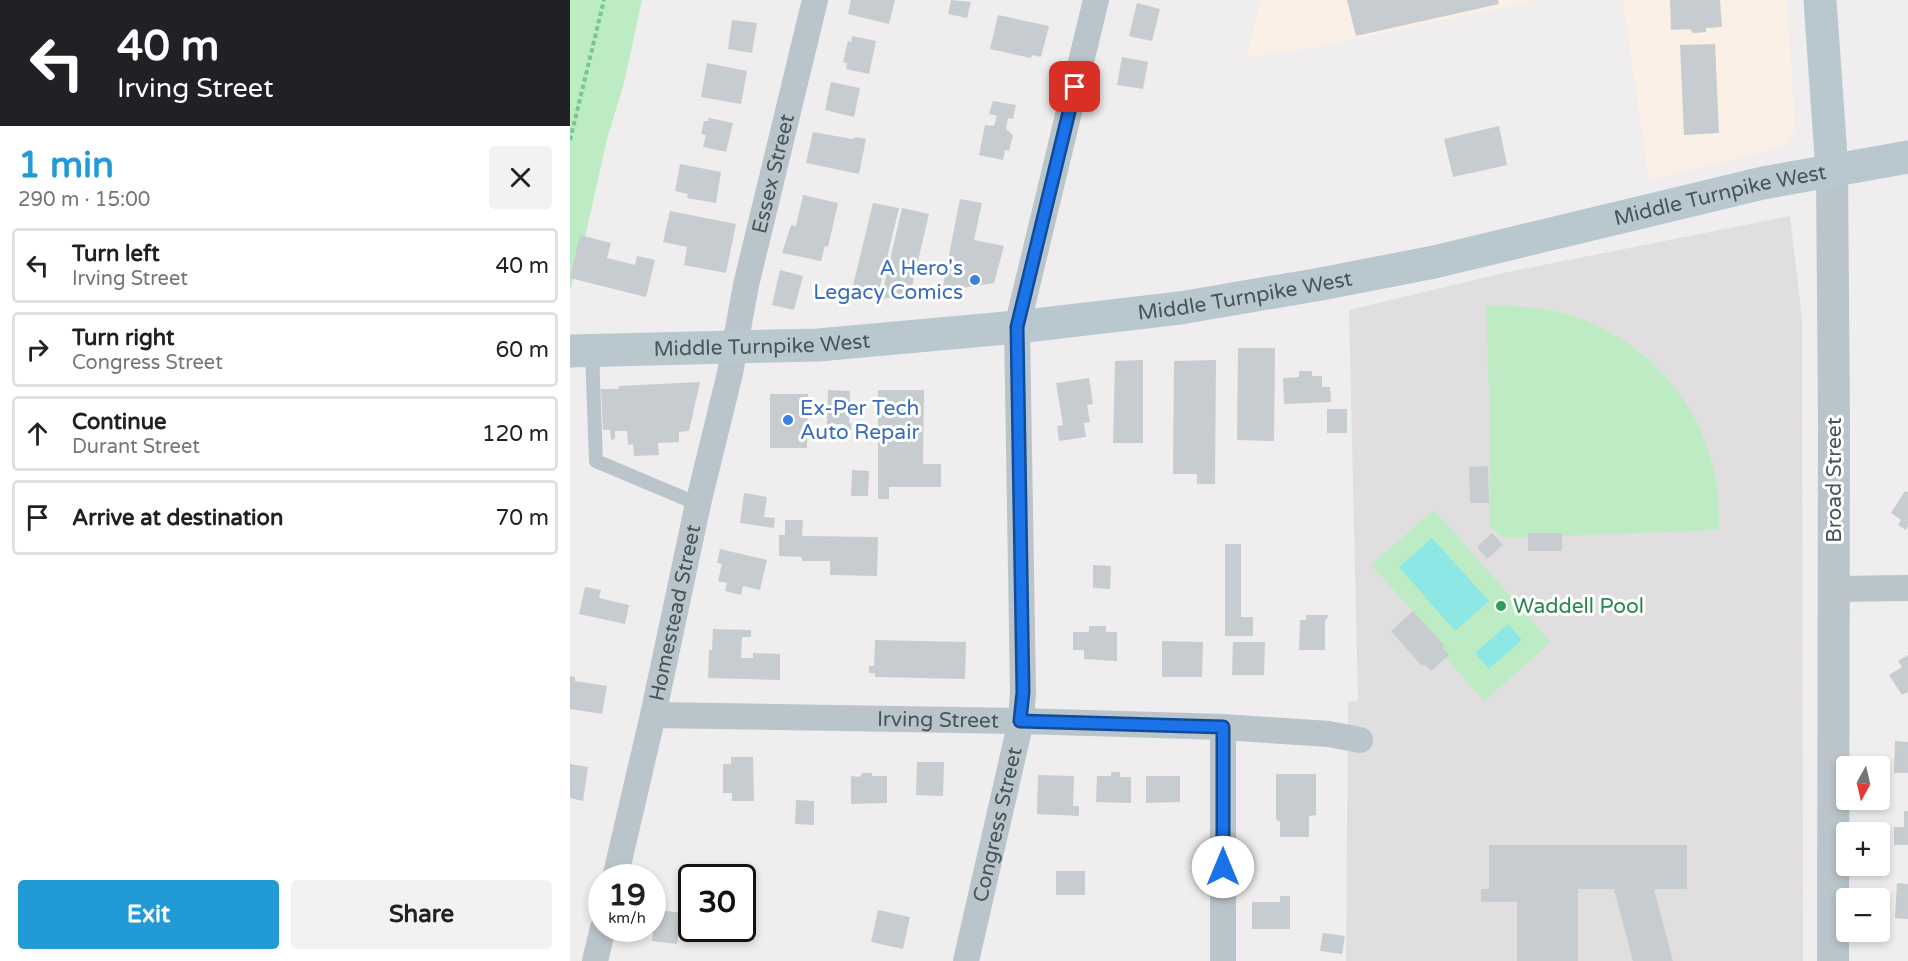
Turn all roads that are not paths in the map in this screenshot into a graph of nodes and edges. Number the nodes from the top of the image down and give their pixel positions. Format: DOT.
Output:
graph roads {
  1 [pos="815,0"];
  2 [pos="1096,0"];
  3 [pos="1820,0"];
  4 [pos="1908,157"];
  5 [pos="1832,171"];
  6 [pos="1017,327"];
  7 [pos="736,348"];
  8 [pos="581,351"];
  9 [pos="698,504"];
  10 [pos="1908,588"];
  11 [pos="1834,589"];
  12 [pos="653,715"];
  13 [pos="1020,721"];
  14 [pos="1223,727"];
  15 [pos="1360,740"];
  16 [pos="618,864"];
  17 [pos="600,942"];
  18 [pos="595,961"];
  19 [pos="966,961"];
  20 [pos="1223,961"];
  21 [pos="1833,961"];
  1 -- 7 [label="street, Essex Street"];
  2 -- 6 [label="street, Congress Street"];
  3 -- 5 [label="main road, Broad Street"];
  4 -- 5 [label="main road, Middle Turnpike West"];
  5 -- 6 [label="main road, Middle Turnpike West"];
  5 -- 11 [label="street, Broad Street"];
  6 -- 7 [label="main road, Middle Turnpike West"];
  6 -- 13 [label="street, Congress Street"];
  7 -- 8 [label="main road, Middle Turnpike West"];
  7 -- 9 [label="street, Homestead Street"];
  8 -- 9 [label="lane"];
  9 -- 12 [label="street, Homestead Street"];
  10 -- 11 [label="street"];
  11 -- 21 [label="street, Broad Street"];
  12 -- 13 [label="street, Irving Street"];
  12 -- 16 [label="street, Homestead Street"];
  13 -- 14 [label="street, Irving Street"];
  13 -- 19 [label="street, Congress Street"];
  14 -- 15 [label="street, Irving Street"];
  14 -- 20 [label="street"];
  17 -- 18 [label="street"];
}
